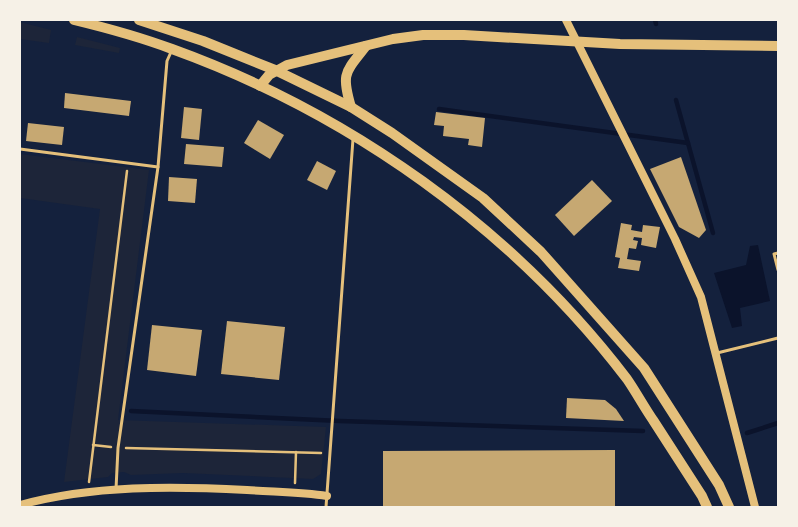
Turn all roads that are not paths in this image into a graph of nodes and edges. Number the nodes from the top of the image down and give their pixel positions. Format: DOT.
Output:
graph roads {
  1 [pos="74,20"];
  2 [pos="139,20"];
  3 [pos="566,20"];
  4 [pos="576,42"];
  5 [pos="366,46"];
  6 [pos="778,46"];
  7 [pos="172,49"];
  8 [pos="275,70"];
  9 [pos="260,86"];
  10 [pos="351,107"];
  11 [pos="353,136"];
  12 [pos="20,149"];
  13 [pos="158,167"];
  14 [pos="778,253"];
  15 [pos="778,270"];
  16 [pos="778,338"];
  17 [pos="716,353"];
  18 [pos="116,490"];
  19 [pos="327,496"];
  20 [pos="20,505"];
  21 [pos="326,507"];
  22 [pos="707,507"];
  23 [pos="729,507"];
  24 [pos="755,507"];
  1 -- 7 [label="highway"];
  2 -- 8 [label="highway"];
  3 -- 4 [label="street"];
  4 -- 5 [label="highway"];
  4 -- 6 [label="highway"];
  4 -- 17 [label="street"];
  5 -- 8 [label="highway"];
  5 -- 10 [label="highway"];
  7 -- 9 [label="highway"];
  7 -- 13 [label="lane"];
  8 -- 9 [label="highway"];
  8 -- 10 [label="highway"];
  9 -- 11 [label="highway"];
  10 -- 23 [label="highway"];
  11 -- 19 [label="lane"];
  11 -- 22 [label="highway"];
  12 -- 13 [label="lane"];
  13 -- 18 [label="lane"];
  14 -- 15 [label="lane"];
  16 -- 17 [label="lane"];
  17 -- 24 [label="street"];
  18 -- 19 [label="street"];
  18 -- 20 [label="street"];
  19 -- 21 [label="lane"];
}
